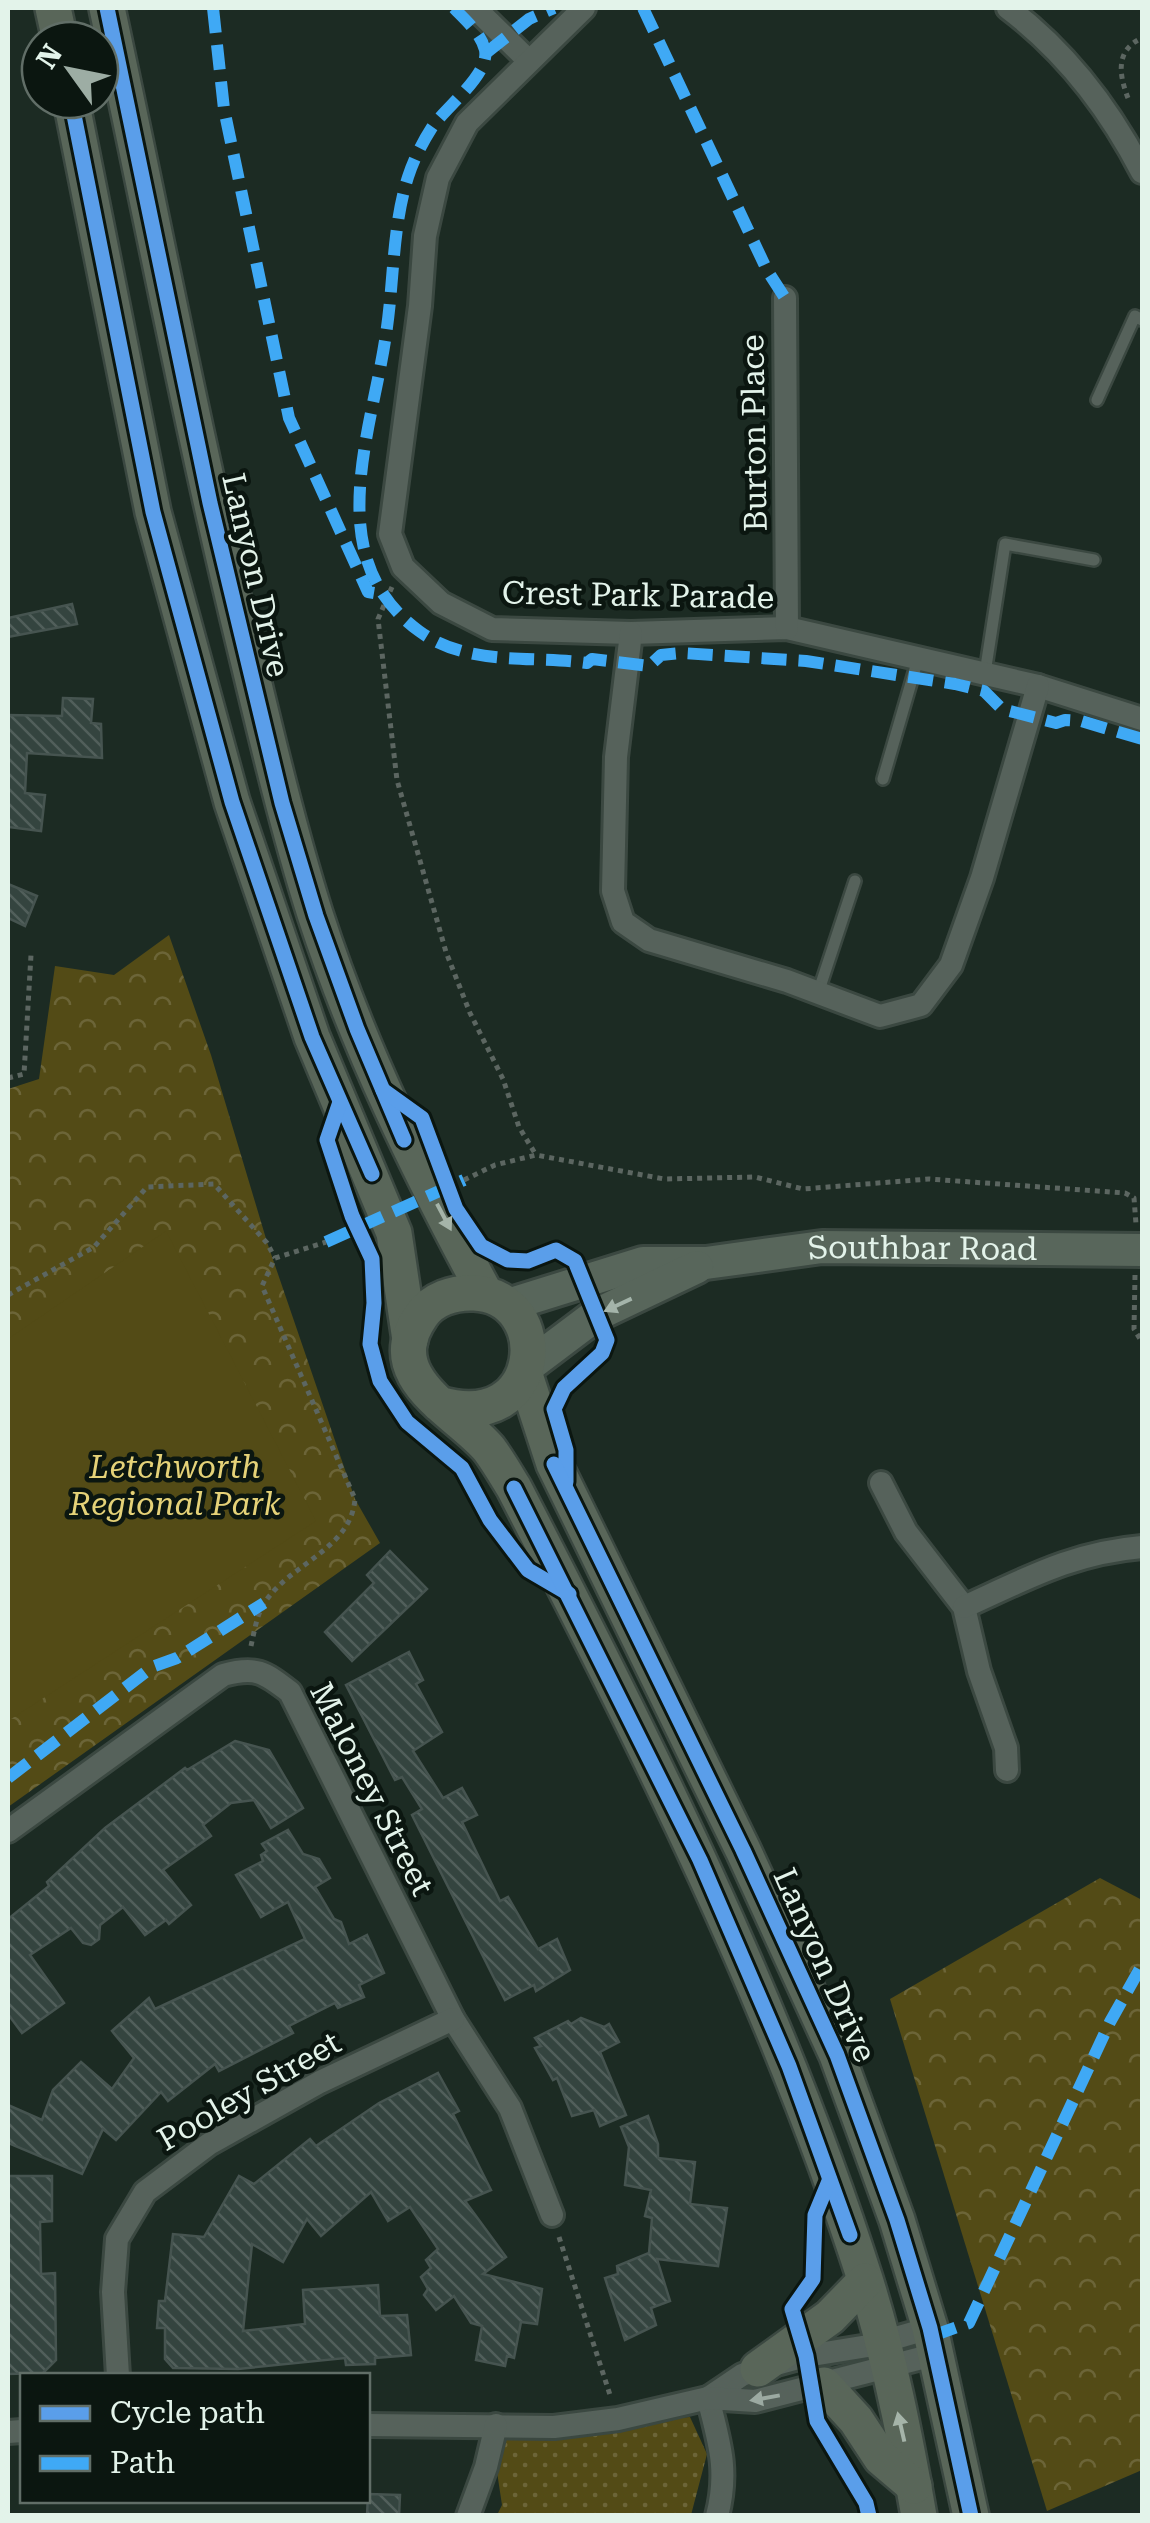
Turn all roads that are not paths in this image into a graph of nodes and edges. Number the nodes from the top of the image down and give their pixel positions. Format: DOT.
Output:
graph roads {
  1 [pos="107,8"];
  2 [pos="476,8"];
  3 [pos="584,8"];
  4 [pos="1008,8"];
  5 [pos="528,61"];
  6 [pos="75,120"];
  7 [pos="1142,172"];
  8 [pos="785,298"];
  9 [pos="1142,320"];
  10 [pos="1096,400"];
  11 [pos="1094,560"];
  12 [pos="786,628"];
  13 [pos="631,633"];
  14 [pos="918,659"];
  15 [pos="985,674"];
  16 [pos="1038,686"];
  17 [pos="1142,719"];
  18 [pos="884,779"];
  19 [pos="855,881"];
  20 [pos="818,992"];
  21 [pos="1139,1250"];
  22 [pos="706,1263"];
  23 [pos="496,1299"];
  24 [pos="410,1340"];
  25 [pos="526,1371"];
  26 [pos="439,1404"];
  27 [pos="881,1483"];
  28 [pos="1142,1547"];
  29 [pos="964,1607"];
  30 [pos="1007,1770"];
  31 [pos="8,1831"];
  32 [pos="453,2019"];
  33 [pos="552,2215"];
  34 [pos="866,2281"];
  35 [pos="933,2341"];
  36 [pos="885,2355"];
  37 [pos="758,2369"];
  38 [pos="118,2373"];
  39 [pos="824,2385"];
  40 [pos="708,2398"];
  41 [pos="370,2424"];
  42 [pos="496,2425"];
  43 [pos="917,2501"];
  44 [pos="468,2516"];
  45 [pos="716,2516"];
  46 [pos="971,2516"];
  1 -- 23 [label="main road, Lanyon Drive, one-way"];
  2 -- 5 [label="street"];
  3 -- 5 [label="street"];
  4 -- 7 [label="street"];
  5 -- 13 [label="street, Crest Park Parade"];
  6 -- 24 [label="main road"];
  8 -- 12 [label="street, Burton Place"];
  9 -- 10 [label="lane"];
  11 -- 15 [label="lane"];
  12 -- 13 [label="street, Crest Park Parade"];
  12 -- 14 [label="street, Crest Park Parade"];
  13 -- 20 [label="street"];
  14 -- 15 [label="street, Crest Park Parade"];
  14 -- 18 [label="lane"];
  15 -- 16 [label="street, Crest Park Parade"];
  16 -- 17 [label="street, Crest Park Parade"];
  16 -- 20 [label="street"];
  19 -- 20 [label="lane"];
  21 -- 22 [label="main road, Southbar Road"];
  22 -- 23 [label="main road, Southbar Road"];
  22 -- 25 [label="main road, Southbar Road, one-way"];
  23 -- 24 [label="main road"];
  23 -- 25 [label="main road"];
  24 -- 26 [label="main road"];
  25 -- 26 [label="main road"];
  25 -- 35 [label="main road, Lanyon Drive"];
  26 -- 34 [label="main road"];
  27 -- 29 [label="street"];
  28 -- 29 [label="street"];
  29 -- 30 [label="street"];
  31 -- 32 [label="street, Maloney Street"];
  32 -- 33 [label="street, Maloney Street"];
  32 -- 38 [label="street, Pooley Street"];
  34 -- 36 [label="main road"];
  34 -- 37 [label="main road"];
  35 -- 36 [label="street"];
  35 -- 46 [label="main road, Lanyon Drive"];
  36 -- 37 [label="street"];
  36 -- 39 [label="street"];
  43 -- 36 [label="main road, one-way"];
  37 -- 40 [label="street"];
  39 -- 40 [label="street, one-way"];
  39 -- 43 [label="main road"];
  40 -- 42 [label="street"];
  40 -- 45 [label="street"];
  41 -- 42 [label="street"];
  42 -- 44 [label="street"];
}
